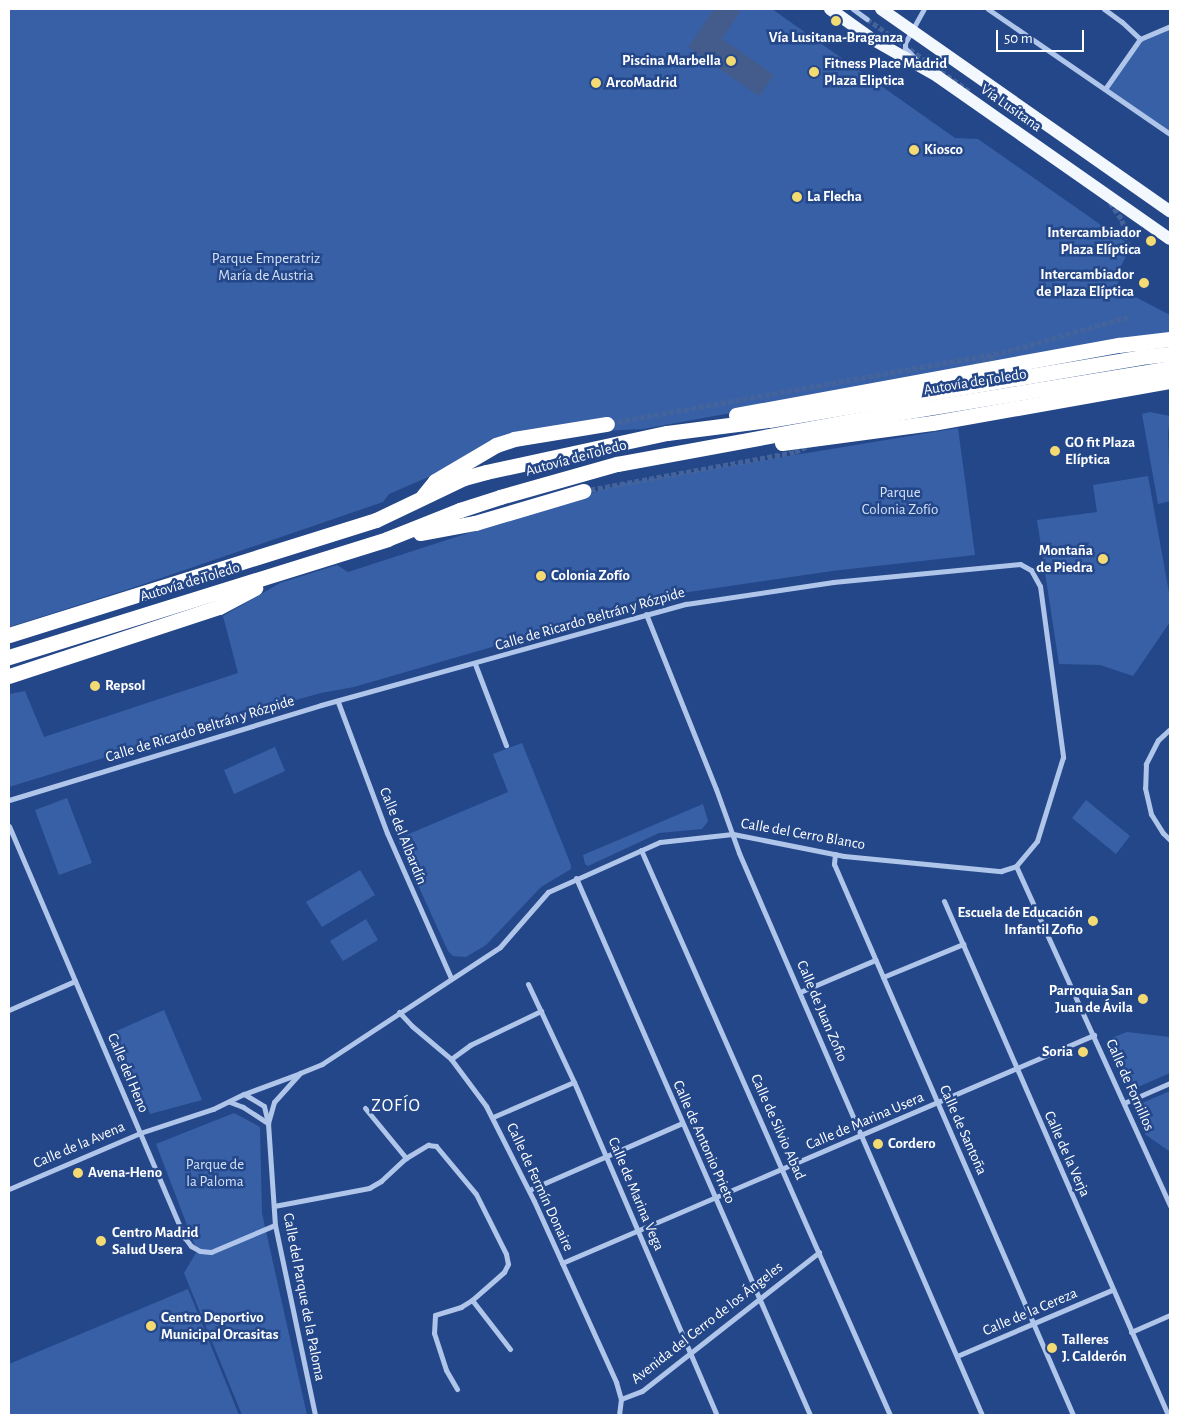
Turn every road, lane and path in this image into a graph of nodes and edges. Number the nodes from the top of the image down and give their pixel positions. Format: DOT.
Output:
graph roads {
  1 [pos="830,9"];
  2 [pos="853,9"];
  3 [pos="881,9"];
  4 [pos="924,9"];
  5 [pos="988,9"];
  6 [pos="1104,9"];
  7 [pos="867,19"];
  8 [pos="1170,26"];
  9 [pos="911,29"];
  10 [pos="1140,39"];
  11 [pos="937,76"];
  12 [pos="1105,89"];
  13 [pos="1170,134"];
  14 [pos="1170,211"];
  15 [pos="1170,239"];
  16 [pos="1170,339"];
  17 [pos="1170,354"];
  18 [pos="1170,368"];
  19 [pos="1170,381"];
  20 [pos="607,424"];
  21 [pos="667,433"];
  22 [pos="651,458"];
  23 [pos="583,491"];
  24 [pos="418,502"];
  25 [pos="387,539"];
  26 [pos="292,569"];
  27 [pos="646,614"];
  28 [pos="9,635"];
  29 [pos="9,657"];
  30 [pos="475,664"];
  31 [pos="9,676"];
  32 [pos="338,702"];
  33 [pos="1170,729"];
  34 [pos="506,745"];
  35 [pos="9,800"];
  36 [pos="9,826"];
  37 [pos="734,834"];
  38 [pos="1170,840"];
  39 [pos="641,850"];
  40 [pos="835,854"];
  41 [pos="1016,866"];
  42 [pos="576,878"];
  43 [pos="944,901"];
  44 [pos="963,944"];
  45 [pos="875,960"];
  46 [pos="883,977"];
  47 [pos="450,978"];
  48 [pos="75,981"];
  49 [pos="528,984"];
  50 [pos="800,992"];
  51 [pos="9,1010"];
  52 [pos="541,1011"];
  53 [pos="399,1012"];
  54 [pos="1094,1035"];
  55 [pos="451,1059"];
  56 [pos="1016,1069"];
  57 [pos="300,1074"];
  58 [pos="574,1082"];
  59 [pos="1170,1084"];
  60 [pos="244,1094"];
  61 [pos="230,1102"];
  62 [pos="937,1103"];
  63 [pos="1124,1103"];
  64 [pos="365,1108"];
  65 [pos="493,1117"];
  66 [pos="268,1123"];
  67 [pos="682,1123"];
  68 [pos="140,1133"];
  69 [pos="862,1136"];
  70 [pos="606,1155"];
  71 [pos="406,1158"];
  72 [pos="783,1170"];
  73 [pos="9,1189"];
  74 [pos="529,1190"];
  75 [pos="715,1199"];
  76 [pos="274,1206"];
  77 [pos="1170,1206"];
  78 [pos="275,1225"];
  79 [pos="638,1232"];
  80 [pos="820,1252"];
  81 [pos="562,1263"];
  82 [pos="1112,1290"];
  83 [pos="760,1299"];
  84 [pos="472,1300"];
  85 [pos="1170,1315"];
  86 [pos="1034,1323"];
  87 [pos="1131,1332"];
  88 [pos="510,1349"];
  89 [pos="691,1352"];
  90 [pos="957,1356"];
  91 [pos="456,1390"];
  92 [pos="621,1399"];
  93 [pos="315,1415"];
  94 [pos="619,1415"];
  95 [pos="718,1415"];
  96 [pos="810,1415"];
  97 [pos="890,1415"];
  98 [pos="982,1415"];
  99 [pos="1073,1415"];
  100 [pos="1168,1415"];
  1 -- 11 [label="main road, Vía Lusitana"];
  2 -- 7 [label="street"];
  3 -- 9 [label="main road, Vía Lusitana"];
  4 -- 9 [label="street"];
  5 -- 12 [label="street"];
  6 -- 10 [label="street"];
  8 -- 10 [label="street"];
  9 -- 11 [label="street"];
  9 -- 14 [label="main road, Vía Lusitana"];
  10 -- 12 [label="street"];
  11 -- 15 [label="main road, Vía Lusitana"];
  12 -- 13 [label="street"];
  16 -- 21 [label="highway"];
  17 -- 21 [label="highway, Autovía de Toledo"];
  18 -- 22 [label="highway, Autovía de Toledo"];
  19 -- 22 [label="highway"];
  20 -- 24 [label="highway"];
  21 -- 24 [label="highway, Autovía de Toledo"];
  22 -- 25 [label="highway, Autovía de Toledo"];
  23 -- 25 [label="highway"];
  24 -- 28 [label="highway, Autovía de Toledo"];
  25 -- 26 [label="highway, Autovía de Toledo"];
  26 -- 29 [label="highway, Autovía de Toledo"];
  26 -- 31 [label="highway"];
  27 -- 30 [label="street, Calle de Ricardo Beltrán y Rózpide"];
  27 -- 37 [label="street, Calle de Juan Zofio"];
  27 -- 41 [label="street, Calle de Ricardo Beltrán y Rózpide"];
  30 -- 32 [label="street, Calle de Ricardo Beltrán y Rózpide"];
  30 -- 34 [label="street"];
  32 -- 35 [label="street, Calle de Ricardo Beltrán y Rózpide"];
  32 -- 47 [label="street, Calle del Albardín"];
  33 -- 38 [label="street"];
  36 -- 48 [label="street, Calle del Heno"];
  37 -- 39 [label="street, Calle del Cerro Blanco"];
  37 -- 40 [label="street, Calle del Cerro Blanco"];
  37 -- 50 [label="street, Calle de Juan Zofio"];
  39 -- 42 [label="street, Calle del Cerro Blanco"];
  39 -- 72 [label="street, Calle de Silvio Abad"];
  40 -- 41 [label="street, Calle del Cerro Blanco"];
  40 -- 45 [label="street, Calle de Santoña"];
  41 -- 54 [label="street, Calle de Fornillos"];
  42 -- 47 [label="street, Calle del Cerro Blanco"];
  42 -- 67 [label="street, Calle de Antonio Prieto"];
  43 -- 44 [label="street, Calle de la Verja"];
  44 -- 46 [label="street"];
  44 -- 56 [label="street, Calle de la Verja"];
  45 -- 46 [label="street, Calle de Santoña"];
  45 -- 50 [label="street"];
  46 -- 62 [label="street, Calle de Santoña"];
  47 -- 53 [label="street, Calle del Cerro Blanco"];
  48 -- 51 [label="street"];
  48 -- 68 [label="street, Calle del Heno"];
  49 -- 52 [label="street, Calle de Marina Vega"];
  50 -- 69 [label="street, Calle de Juan Zofio"];
  52 -- 55 [label="street"];
  52 -- 58 [label="street, Calle de Marina Vega"];
  53 -- 55 [label="street, Calle de Fermín Donaire"];
  53 -- 57 [label="street, Calle del Parque de la Paloma"];
  54 -- 56 [label="street, Calle de Marina Usera"];
  54 -- 63 [label="street, Calle de Fornillos"];
  55 -- 65 [label="street, Calle de Fermín Donaire"];
  56 -- 62 [label="street, Calle de Marina Usera"];
  56 -- 82 [label="street, Calle de la Verja"];
  57 -- 60 [label="street, Calle de la Avena"];
  57 -- 66 [label="street, Calle del Parque de la Paloma"];
  58 -- 65 [label="street"];
  58 -- 70 [label="street, Calle de Marina Vega"];
  59 -- 63 [label="street"];
  60 -- 61 [label="street, Calle de la Avena"];
  60 -- 66 [label="street, Calle del Parque de la Paloma"];
  61 -- 66 [label="street"];
  61 -- 68 [label="street, Calle de la Avena"];
  62 -- 69 [label="street, Calle de Marina Usera"];
  62 -- 86 [label="street, Calle de Santoña"];
  63 -- 77 [label="street, Calle de Fornillos"];
  64 -- 71 [label="street"];
  65 -- 74 [label="street, Calle de Fermín Donaire"];
  66 -- 76 [label="street, Calle del Parque de la Paloma"];
  67 -- 70 [label="street"];
  67 -- 75 [label="street, Calle de Antonio Prieto"];
  68 -- 73 [label="street, Calle de la Avena"];
  68 -- 78 [label="street, Calle del Heno"];
  69 -- 72 [label="street, Calle de Marina Usera"];
  69 -- 90 [label="street, Calle de Juan Zofio"];
  70 -- 74 [label="street"];
  70 -- 79 [label="street, Calle de Marina Vega"];
  71 -- 76 [label="street"];
  71 -- 84 [label="street"];
  72 -- 75 [label="street, Calle de Marina Usera"];
  72 -- 80 [label="street, Calle de Silvio Abad"];
  74 -- 81 [label="street, Calle de Fermín Donaire"];
  75 -- 79 [label="street, Calle de Marina Usera"];
  75 -- 83 [label="street, Calle de Antonio Prieto"];
  76 -- 78 [label="street, Calle del Parque de la Paloma"];
  78 -- 93 [label="street, Calle del Parque de la Paloma"];
  79 -- 81 [label="street, Calle de Marina Usera"];
  79 -- 89 [label="street, Calle de Marina Vega"];
  80 -- 83 [label="street, Avenida del Cerro de los Ángeles"];
  80 -- 97 [label="street, Calle de Silvio Abad"];
  81 -- 92 [label="street, Calle de Fermín Donaire"];
  82 -- 86 [label="street, Calle de la Cereza"];
  82 -- 87 [label="street, Calle de la Verja"];
  83 -- 89 [label="street, Avenida del Cerro de los Ángeles"];
  83 -- 96 [label="street, Calle de Antonio Prieto"];
  84 -- 88 [label="street"];
  84 -- 91 [label="street"];
  85 -- 87 [label="street"];
  86 -- 90 [label="street, Calle de la Cereza"];
  86 -- 99 [label="street, Calle de Santoña"];
  87 -- 100 [label="street, Calle de la Verja"];
  89 -- 92 [label="street, Avenida del Cerro de los Ángeles"];
  89 -- 95 [label="street, Calle de Marina Vega"];
  90 -- 98 [label="street, Calle de Juan Zofio"];
  92 -- 94 [label="street, Avenida del Cerro de los Ángeles"];
}
